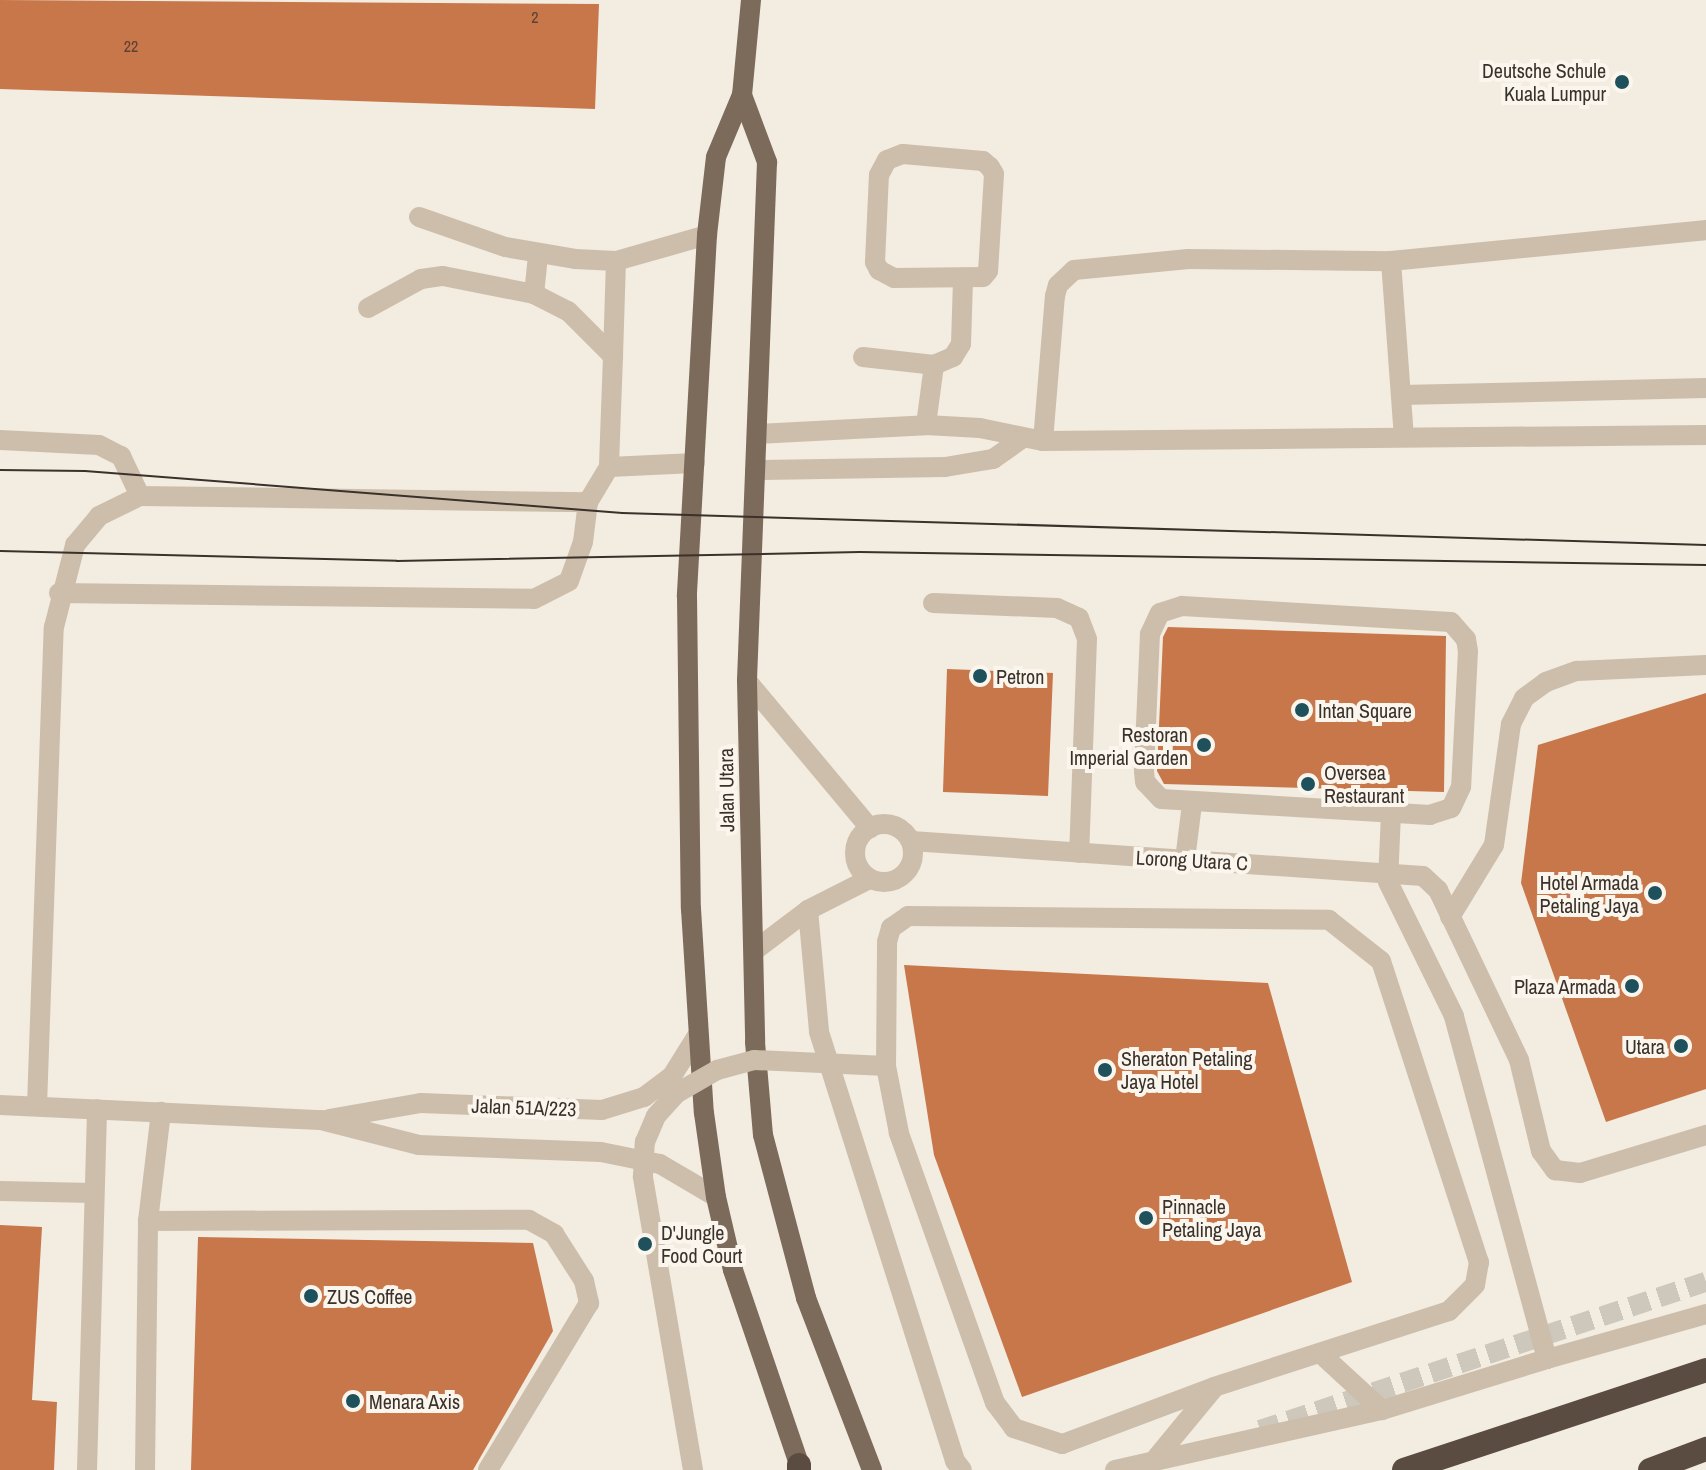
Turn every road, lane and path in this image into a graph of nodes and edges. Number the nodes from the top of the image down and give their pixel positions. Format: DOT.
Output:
graph roads {
  1 [pos="751,0"];
  2 [pos="742,95"];
  3 [pos="419,217"];
  4 [pos="1706,230"];
  5 [pos="707,235"];
  6 [pos="538,255"];
  7 [pos="616,261"];
  8 [pos="1391,261"];
  9 [pos="963,280"];
  10 [pos="534,294"];
  11 [pos="368,308"];
  12 [pos="613,356"];
  13 [pos="863,357"];
  14 [pos="934,365"];
  15 [pos="1706,388"];
  16 [pos="1401,395"];
  17 [pos="926,425"];
  18 [pos="757,434"];
  19 [pos="1706,435"];
  20 [pos="1404,437"];
  21 [pos="1022,439"];
  22 [pos="0,440"];
  23 [pos="1043,441"];
  24 [pos="695,463"];
  25 [pos="609,467"];
  26 [pos="755,470"];
  27 [pos="140,496"];
  28 [pos="588,502"];
  29 [pos="59,593"];
  30 [pos="933,603"];
  31 [pos="1706,665"];
  32 [pos="747,681"];
  33 [pos="1192,804"];
  34 [pos="1391,813"];
  35 [pos="870,828"];
  36 [pos="911,841"];
  37 [pos="1079,853"];
  38 [pos="1185,860"];
  39 [pos="1388,876"];
  40 [pos="869,879"];
  41 [pos="808,910"];
  42 [pos="1450,917"];
  43 [pos="754,951"];
  44 [pos="697,1036"];
  45 [pos="886,1066"];
  46 [pos="0,1105"];
  47 [pos="37,1106"];
  48 [pos="97,1109"];
  49 [pos="161,1112"];
  50 [pos="321,1120"];
  51 [pos="1706,1135"];
  52 [pos="0,1191"];
  53 [pos="93,1193"];
  54 [pos="716,1197"];
  55 [pos="148,1221"];
  56 [pos="1706,1314"];
  57 [pos="1321,1354"];
  58 [pos="1547,1359"];
  59 [pos="1704,1370"];
  60 [pos="1214,1387"];
  61 [pos="1382,1410"];
  62 [pos="1706,1449"];
  63 [pos="1157,1457"];
  64 [pos="799,1468"];
  65 [pos="87,1470"];
  66 [pos="145,1470"];
  67 [pos="488,1470"];
  68 [pos="693,1470"];
  69 [pos="872,1470"];
  70 [pos="962,1470"];
  71 [pos="1115,1470"];
  72 [pos="1404,1470"];
  73 [pos="1650,1470"];
  1 -- 2 [label="main road, Jalan Utara"];
  2 -- 5 [label="main road, Jalan Utara"];
  2 -- 18 [label="main road, Jalan Utara"];
  3 -- 6 [label="street"];
  4 -- 8 [label="street"];
  5 -- 7 [label="street"];
  5 -- 24 [label="main road, Jalan Utara"];
  6 -- 7 [label="street"];
  6 -- 10 [label="street"];
  7 -- 12 [label="street"];
  8 -- 16 [label="street"];
  8 -- 23 [label="street"];
  9 -- 9 [label="street"];
  9 -- 14 [label="street"];
  10 -- 11 [label="street"];
  10 -- 12 [label="street"];
  12 -- 25 [label="street"];
  13 -- 14 [label="street"];
  14 -- 17 [label="street"];
  15 -- 16 [label="street"];
  16 -- 20 [label="street"];
  17 -- 18 [label="street"];
  17 -- 21 [label="street"];
  18 -- 26 [label="main road, Jalan Utara"];
  19 -- 20 [label="street"];
  20 -- 23 [label="street"];
  21 -- 23 [label="street"];
  21 -- 26 [label="street"];
  22 -- 27 [label="street"];
  24 -- 25 [label="street"];
  24 -- 44 [label="main road, Jalan Utara"];
  25 -- 28 [label="street"];
  26 -- 32 [label="main road, Jalan Utara"];
  27 -- 28 [label="street"];
  27 -- 29 [label="street"];
  28 -- 29 [label="street"];
  29 -- 47 [label="street"];
  30 -- 37 [label="street"];
  31 -- 42 [label="street"];
  32 -- 35 [label="street"];
  32 -- 43 [label="main road, Jalan Utara"];
  33 -- 34 [label="street"];
  33 -- 34 [label="street"];
  33 -- 38 [label="street"];
  34 -- 39 [label="street"];
  35 -- 36 [label="street"];
  35 -- 40 [label="street"];
  36 -- 37 [label="street, Lorong Utara C"];
  36 -- 40 [label="street"];
  37 -- 38 [label="street, Lorong Utara C"];
  38 -- 39 [label="street, Lorong Utara C"];
  39 -- 42 [label="street, Lorong Utara C"];
  39 -- 58 [label="street, bridge"];
  40 -- 41 [label="street"];
  41 -- 43 [label="street"];
  41 -- 70 [label="street"];
  42 -- 51 [label="street, Lorong Utara C"];
  43 -- 69 [label="main road, Jalan Utara"];
  44 -- 50 [label="street, Jalan 51A/223"];
  44 -- 54 [label="main road, Jalan Utara"];
  45 -- 57 [label="street"];
  45 -- 60 [label="street"];
  45 -- 68 [label="street, bridge"];
  46 -- 47 [label="street, Jalan 51A/223"];
  47 -- 48 [label="street, Jalan 51A/223"];
  48 -- 49 [label="street, Jalan 51A/223"];
  48 -- 53 [label="street"];
  49 -- 50 [label="street, Jalan 51A/223"];
  49 -- 55 [label="street"];
  50 -- 54 [label="street, Jalan 51A/223"];
  52 -- 53 [label="street"];
  53 -- 65 [label="street"];
  54 -- 64 [label="main road, Jalan Utara"];
  55 -- 66 [label="street"];
  55 -- 67 [label="street"];
  56 -- 58 [label="street"];
  57 -- 60 [label="street"];
  57 -- 61 [label="street, bridge"];
  58 -- 61 [label="street, bridge"];
  59 -- 72 [label="highway"];
  60 -- 63 [label="street"];
  61 -- 63 [label="street, bridge"];
  62 -- 73 [label="highway"];
  63 -- 71 [label="street, bridge"];
}
